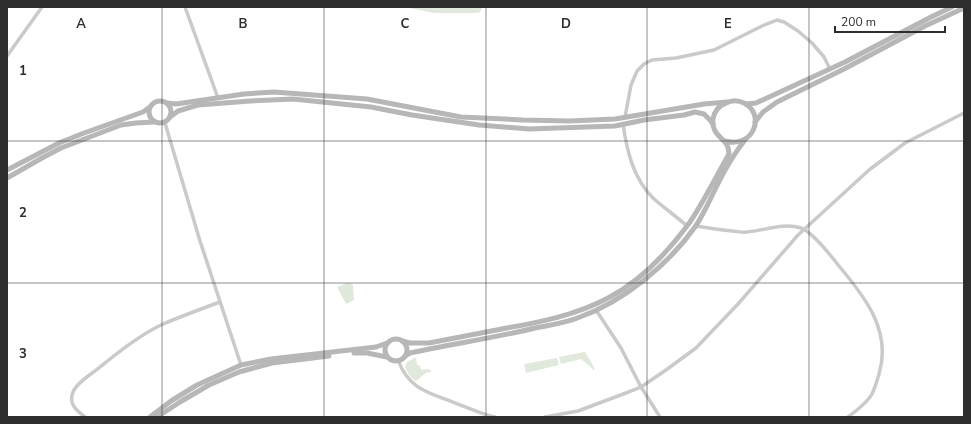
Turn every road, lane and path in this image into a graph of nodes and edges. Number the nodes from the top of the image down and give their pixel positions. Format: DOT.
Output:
graph roads {
  1 [pos="42,7"];
  2 [pos="185,7"];
  3 [pos="952,7"];
  4 [pos="964,8"];
  5 [pos="7,56"];
  6 [pos="830,68"];
  7 [pos="218,98"];
  8 [pos="727,102"];
  9 [pos="166,103"];
  10 [pos="746,104"];
  11 [pos="150,107"];
  12 [pos="964,113"];
  13 [pos="170,117"];
  14 [pos="625,118"];
  15 [pos="154,122"];
  16 [pos="755,122"];
  17 [pos="165,123"];
  18 [pos="623,124"];
  19 [pos="713,124"];
  20 [pos="745,140"];
  21 [pos="725,141"];
  22 [pos="7,170"];
  23 [pos="7,178"];
  24 [pos="687,226"];
  25 [pos="696,226"];
  26 [pos="804,230"];
  27 [pos="220,302"];
  28 [pos="596,310"];
  29 [pos="402,341"];
  30 [pos="387,343"];
  31 [pos="387,357"];
  32 [pos="404,357"];
  33 [pos="398,360"];
  34 [pos="242,366"];
  35 [pos="641,387"];
  36 [pos="486,416"];
  37 [pos="85,417"];
  38 [pos="150,417"];
  39 [pos="157,417"];
  40 [pos="495,417"];
  41 [pos="545,417"];
  42 [pos="660,417"];
  43 [pos="848,417"];
  1 -- 5 [label="street"];
  2 -- 7 [label="street"];
  3 -- 6 [label="street"];
  4 -- 16 [label="street"];
  6 -- 10 [label="street"];
  6 -- 14 [label="street"];
  7 -- 9 [label="street"];
  7 -- 14 [label="street"];
  8 -- 10 [label="street"];
  8 -- 14 [label="street"];
  8 -- 19 [label="street"];
  9 -- 11 [label="street"];
  9 -- 13 [label="street"];
  10 -- 16 [label="street"];
  11 -- 15 [label="street"];
  11 -- 22 [label="street"];
  12 -- 26 [label="street"];
  13 -- 17 [label="street"];
  13 -- 18 [label="street"];
  15 -- 17 [label="street"];
  15 -- 23 [label="street"];
  16 -- 20 [label="street"];
  17 -- 27 [label="street"];
  18 -- 19 [label="street"];
  18 -- 24 [label="street"];
  19 -- 21 [label="street"];
  20 -- 21 [label="street"];
  20 -- 25 [label="street"];
  21 -- 24 [label="street"];
  24 -- 29 [label="street"];
  25 -- 26 [label="street"];
  25 -- 28 [label="street"];
  26 -- 35 [label="street"];
  26 -- 43 [label="street"];
  27 -- 34 [label="street"];
  27 -- 37 [label="street"];
  28 -- 32 [label="street"];
  28 -- 35 [label="street"];
  29 -- 30 [label="street"];
  29 -- 32 [label="street"];
  30 -- 31 [label="street"];
  30 -- 34 [label="street"];
  31 -- 33 [label="street"];
  31 -- 39 [label="street"];
  32 -- 33 [label="street"];
  33 -- 36 [label="street"];
  34 -- 38 [label="street"];
  35 -- 41 [label="street"];
  35 -- 42 [label="street"];
  36 -- 40 [label="street"];
}
